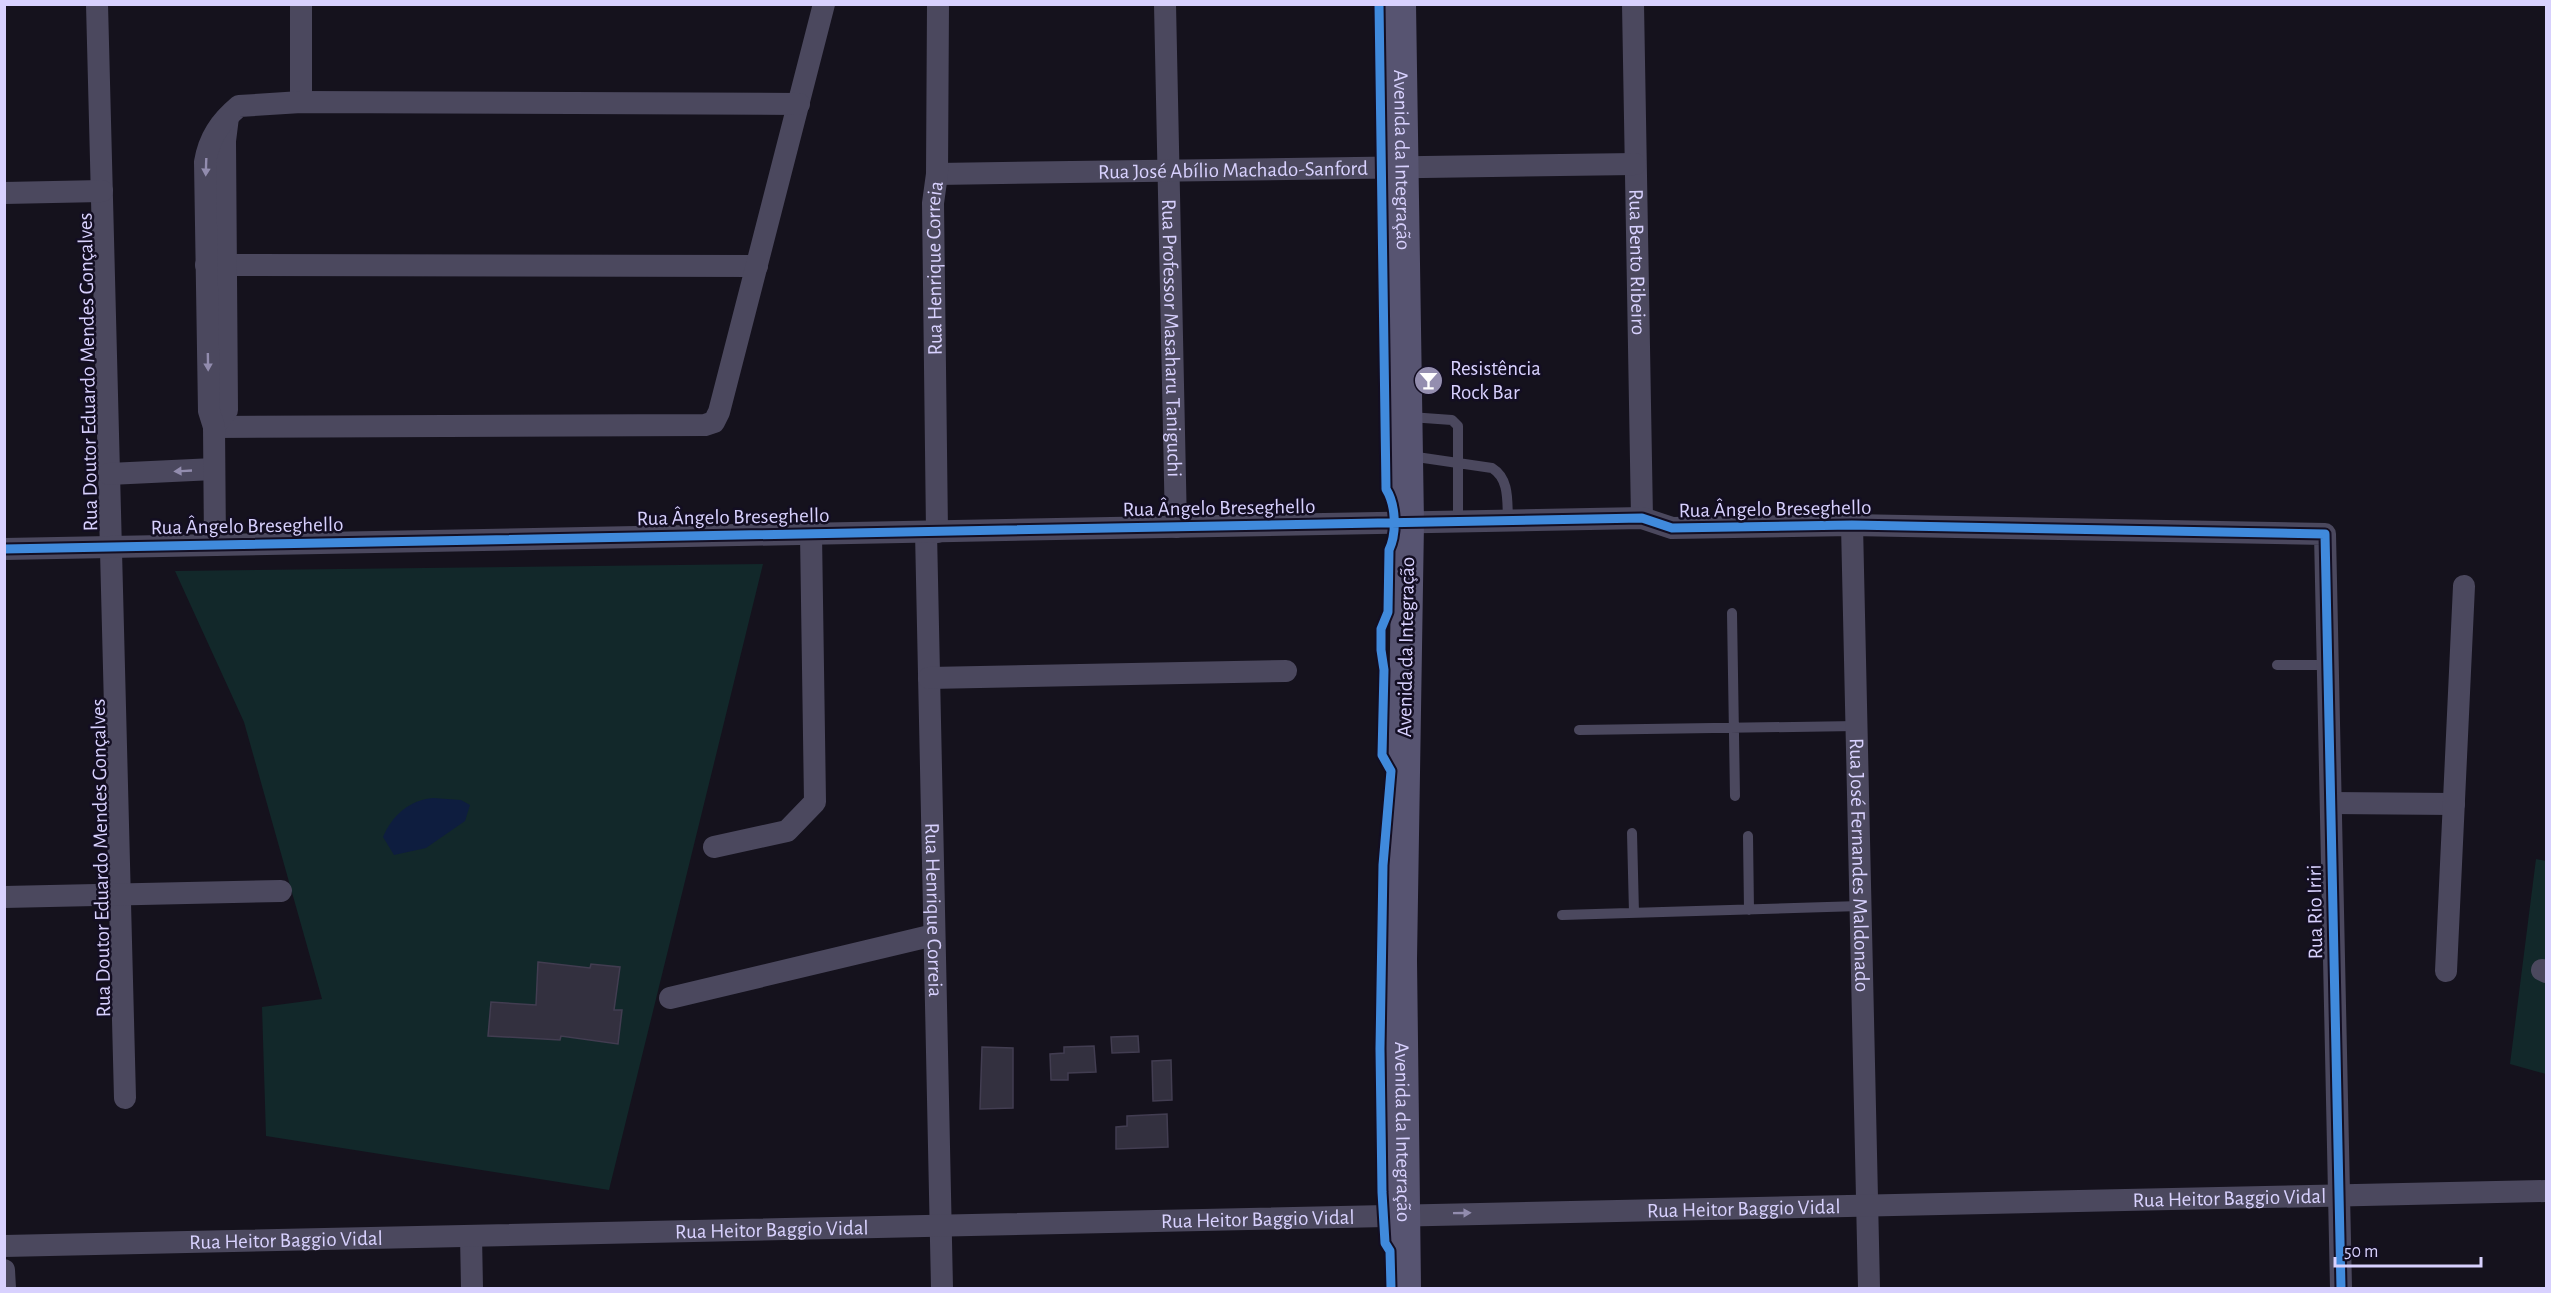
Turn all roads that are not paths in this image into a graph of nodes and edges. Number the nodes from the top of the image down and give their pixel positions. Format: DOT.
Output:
graph roads {
  1 [pos="97,4"];
  2 [pos="301,4"];
  3 [pos="824,4"];
  4 [pos="938,4"];
  5 [pos="1165,4"];
  6 [pos="1400,4"];
  7 [pos="1633,4"];
  8 [pos="301,102"];
  9 [pos="799,104"];
  10 [pos="1635,164"];
  11 [pos="1403,168"];
  12 [pos="1168,171"];
  13 [pos="937,174"];
  14 [pos="102,191"];
  15 [pos="4,193"];
  16 [pos="216,265"];
  17 [pos="757,267"];
  18 [pos="1407,416"];
  19 [pos="214,427"];
  20 [pos="1407,456"];
  21 [pos="1459,465"];
  22 [pos="214,469"];
  23 [pos="109,474"];
  24 [pos="1642,518"];
  25 [pos="1508,521"];
  26 [pos="1458,522"];
  27 [pos="1408,523"];
  28 [pos="1852,525"];
  29 [pos="1176,527"];
  30 [pos="931,532"];
  31 [pos="811,534"];
  32 [pos="2325,534"];
  33 [pos="215,544"];
  34 [pos="111,547"];
  35 [pos="4,549"];
  36 [pos="2464,586"];
  37 [pos="1732,613"];
  38 [pos="2277,665"];
  39 [pos="2328,665"];
  40 [pos="1286,671"];
  41 [pos="929,678"];
  42 [pos="1856,726"];
  43 [pos="1735,728"];
  44 [pos="1579,730"];
  45 [pos="1735,796"];
  46 [pos="2331,803"];
  47 [pos="2454,804"];
  48 [pos="1632,833"];
  49 [pos="1748,836"];
  50 [pos="714,848"];
  51 [pos="281,891"];
  52 [pos="120,895"];
  53 [pos="4,897"];
  54 [pos="1860,906"];
  55 [pos="1749,910"];
  56 [pos="1634,913"];
  57 [pos="1562,915"];
  58 [pos="934,935"];
  59 [pos="2446,971"];
  60 [pos="670,998"];
  61 [pos="125,1098"];
  62 [pos="2547,1191"];
  63 [pos="2339,1196"];
  64 [pos="1867,1206"];
  65 [pos="1404,1214"];
  66 [pos="940,1226"];
  67 [pos="471,1236"];
  68 [pos="4,1246"];
  69 [pos="4,1270"];
  70 [pos="5,1288"];
  71 [pos="472,1288"];
  72 [pos="942,1288"];
  73 [pos="1405,1288"];
  74 [pos="1869,1288"];
  75 [pos="2341,1288"];
  1 -- 14 [label="street, Rua Doutor Eduardo Mendes Gonçalves"];
  2 -- 8 [label="street"];
  3 -- 9 [label="street"];
  4 -- 13 [label="street, Rua Henrique Correia"];
  5 -- 12 [label="street, Rua Professor Masaharu Taniguchi"];
  6 -- 11 [label="main road, Avenida da Integração"];
  7 -- 10 [label="street, Rua Bento Ribeiro"];
  8 -- 9 [label="street"];
  8 -- 16 [label="street"];
  9 -- 17 [label="street"];
  10 -- 11 [label="street, Rua José Abílio Machado-Sanford"];
  10 -- 24 [label="street, Rua Bento Ribeiro"];
  11 -- 12 [label="street, Rua José Abílio Machado-Sanford"];
  11 -- 18 [label="main road, Avenida da Integração"];
  12 -- 13 [label="street, Rua José Abílio Machado-Sanford"];
  12 -- 29 [label="street, Rua Professor Masaharu Taniguchi"];
  13 -- 30 [label="street, Rua Henrique Correia"];
  14 -- 15 [label="street"];
  14 -- 23 [label="street, Rua Doutor Eduardo Mendes Gonçalves"];
  16 -- 17 [label="street"];
  16 -- 19 [label="street"];
  17 -- 19 [label="street"];
  18 -- 20 [label="main road, Avenida da Integração"];
  18 -- 21 [label="lane"];
  19 -- 22 [label="street"];
  20 -- 21 [label="lane"];
  20 -- 27 [label="main road, Avenida da Integração"];
  21 -- 25 [label="lane"];
  21 -- 26 [label="lane"];
  22 -- 23 [label="street, one-way"];
  22 -- 33 [label="street"];
  23 -- 34 [label="street, Rua Doutor Eduardo Mendes Gonçalves"];
  24 -- 25 [label="street, Rua Ângelo Breseghello"];
  24 -- 28 [label="street, Rua Ângelo Breseghello"];
  25 -- 26 [label="street, Rua Ângelo Breseghello"];
  26 -- 27 [label="street, Rua Ângelo Breseghello"];
  27 -- 29 [label="street, Rua Ângelo Breseghello"];
  27 -- 65 [label="main road, Avenida da Integração"];
  28 -- 32 [label="street, Rua Ângelo Breseghello"];
  28 -- 42 [label="street, Rua José Fernandes Maldonado"];
  29 -- 30 [label="street, Rua Ângelo Breseghello"];
  30 -- 31 [label="street, Rua Ângelo Breseghello"];
  30 -- 41 [label="street, Rua Henrique Correia"];
  31 -- 33 [label="street, Rua Ângelo Breseghello"];
  31 -- 50 [label="street"];
  32 -- 39 [label="street, Rua Rio Iriri"];
  33 -- 34 [label="street, Rua Ângelo Breseghello"];
  34 -- 35 [label="street, Rua Ângelo Breseghello"];
  34 -- 52 [label="street, Rua Doutor Eduardo Mendes Gonçalves"];
  36 -- 47 [label="street"];
  37 -- 43 [label="lane"];
  38 -- 39 [label="lane"];
  39 -- 46 [label="street, Rua Rio Iriri"];
  40 -- 41 [label="street"];
  41 -- 58 [label="street, Rua Henrique Correia"];
  42 -- 43 [label="lane"];
  42 -- 54 [label="street, Rua José Fernandes Maldonado"];
  43 -- 44 [label="lane"];
  43 -- 45 [label="lane"];
  46 -- 47 [label="street"];
  46 -- 63 [label="street, Rua Rio Iriri"];
  47 -- 59 [label="street"];
  48 -- 56 [label="lane"];
  49 -- 55 [label="lane"];
  51 -- 52 [label="street"];
  52 -- 53 [label="street"];
  52 -- 61 [label="street, Rua Doutor Eduardo Mendes Gonçalves"];
  54 -- 55 [label="lane"];
  54 -- 64 [label="street, Rua José Fernandes Maldonado"];
  55 -- 56 [label="lane"];
  56 -- 57 [label="lane"];
  58 -- 60 [label="street"];
  58 -- 66 [label="street, Rua Henrique Correia"];
  62 -- 63 [label="street, Rua Heitor Baggio Vidal"];
  63 -- 64 [label="street, Rua Heitor Baggio Vidal"];
  63 -- 75 [label="street, Rua Rio Iriri"];
  65 -- 64 [label="street, Rua Heitor Baggio Vidal, one-way"];
  64 -- 74 [label="street, Rua José Fernandes Maldonado"];
  65 -- 66 [label="street, Rua Heitor Baggio Vidal"];
  65 -- 73 [label="main road, Avenida da Integração"];
  66 -- 67 [label="street, Rua Heitor Baggio Vidal"];
  66 -- 72 [label="street, Rua Henrique Correia"];
  67 -- 68 [label="street, Rua Heitor Baggio Vidal"];
  67 -- 71 [label="street"];
  69 -- 70 [label="street"];
}
